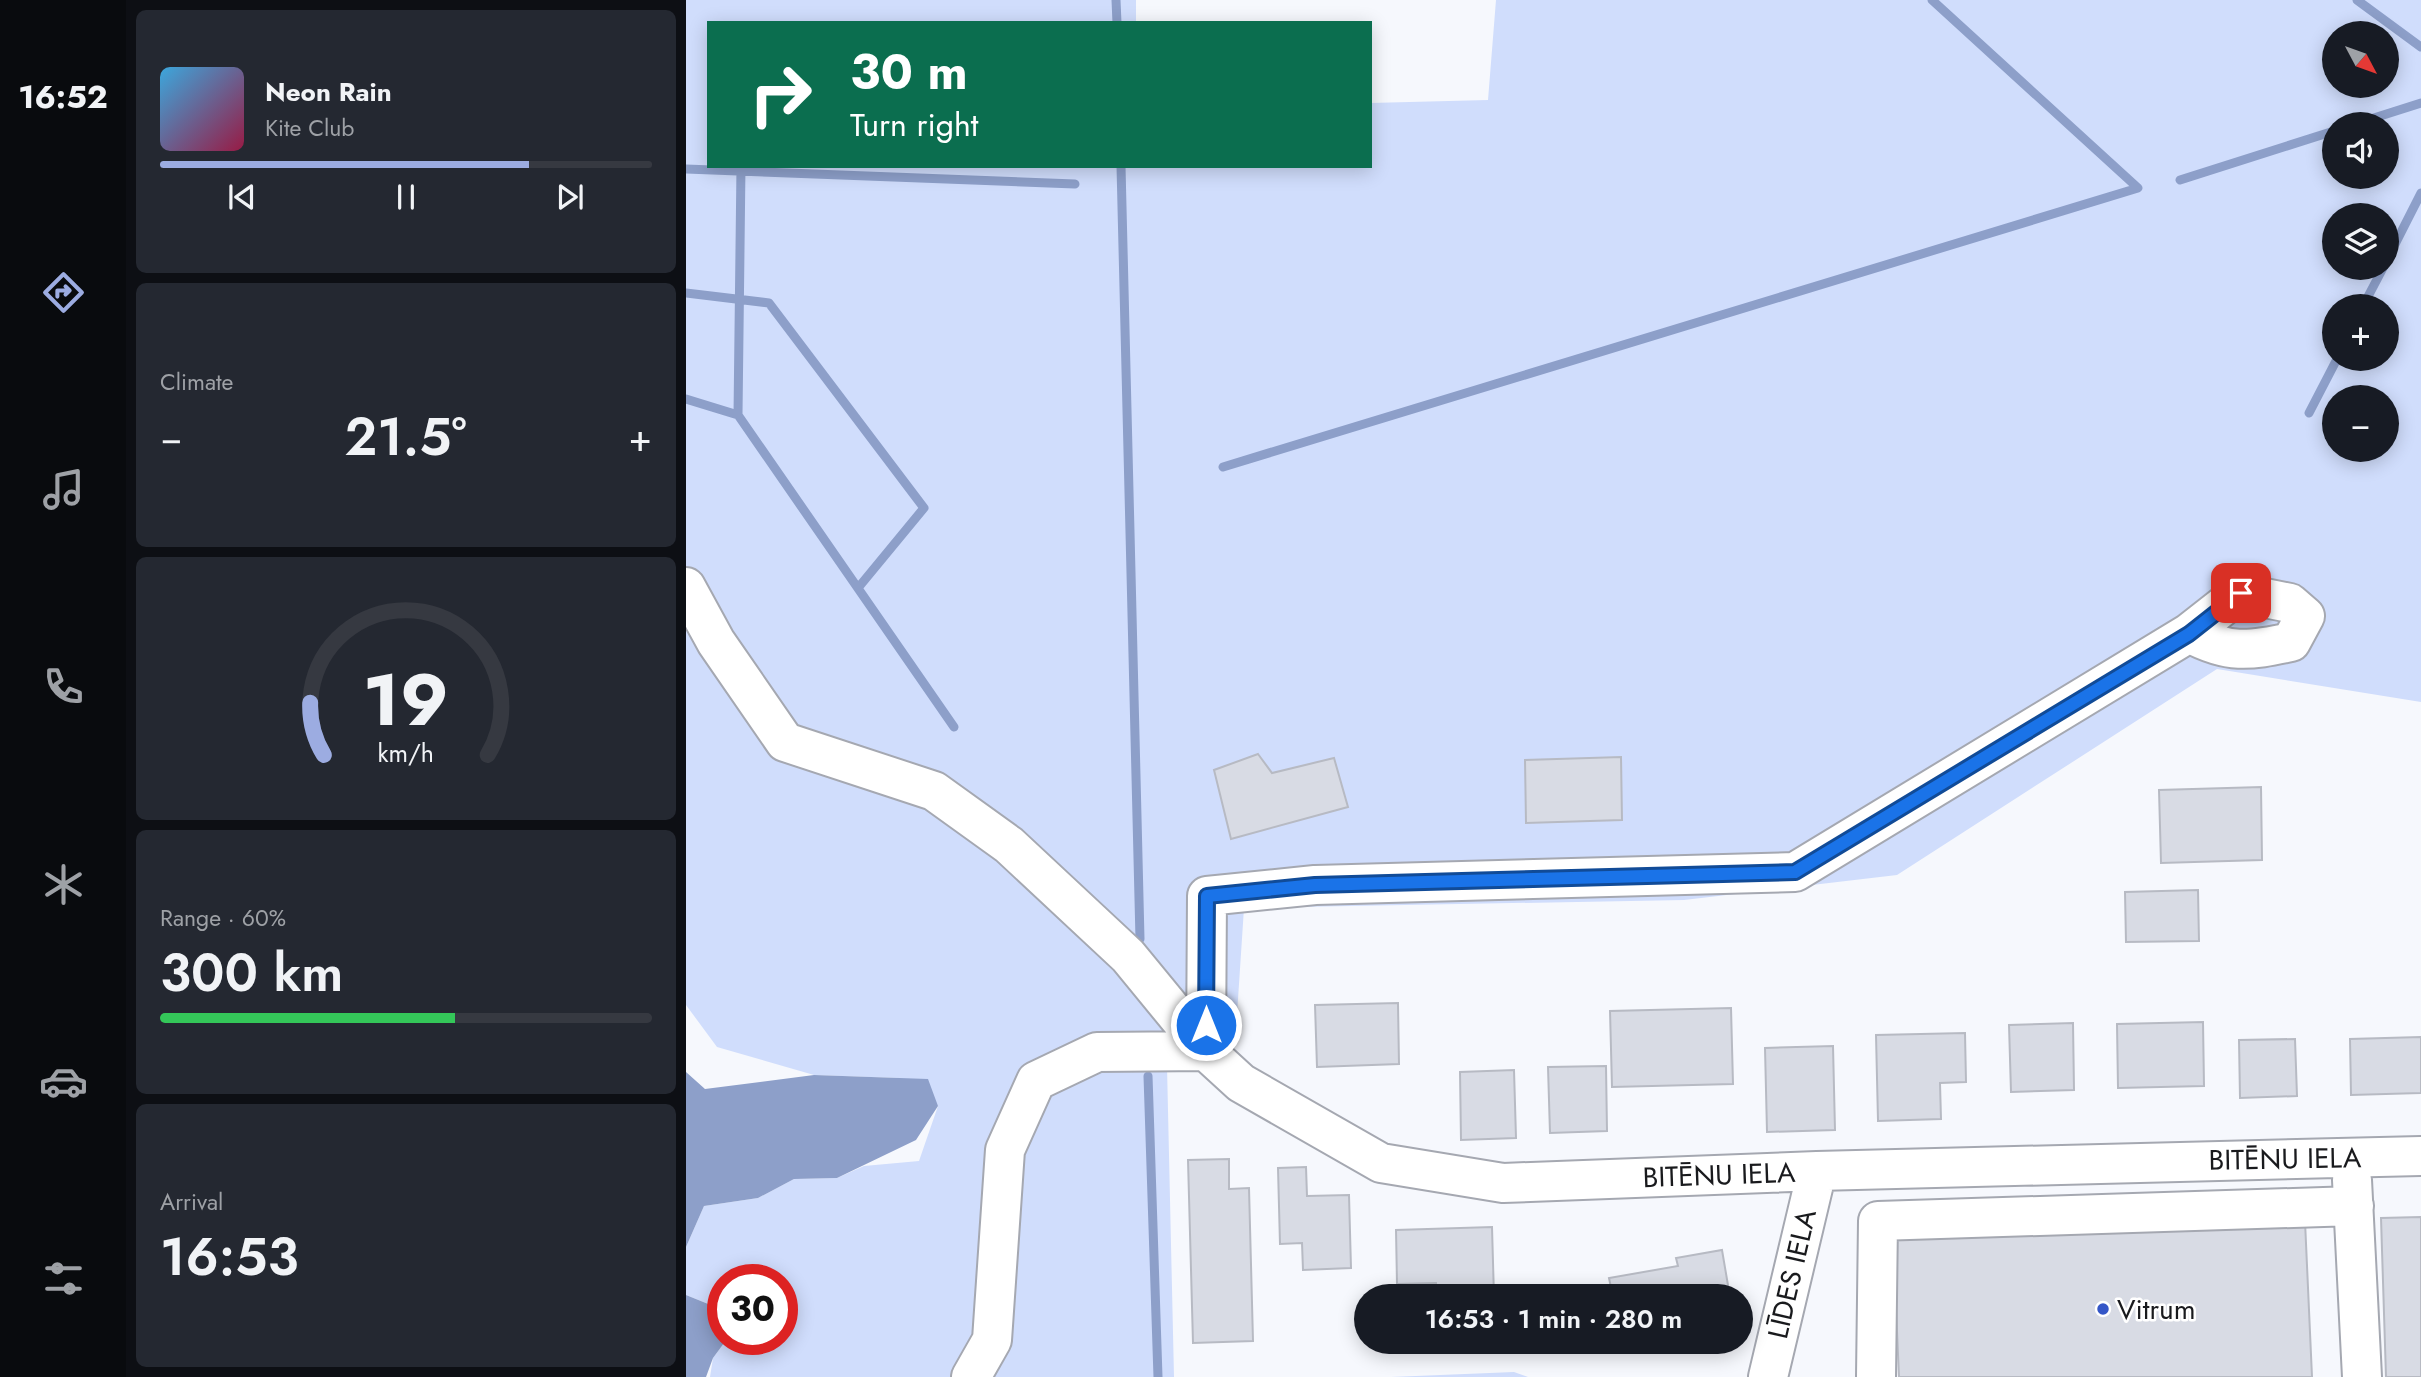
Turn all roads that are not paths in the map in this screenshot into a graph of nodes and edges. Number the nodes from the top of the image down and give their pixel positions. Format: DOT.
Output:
graph roads {
  1 [pos="686,587"];
  2 [pos="2189,634"];
  3 [pos="1206,1051"];
  4 [pos="2421,1156"];
  5 [pos="2350,1157"];
  6 [pos="1817,1171"];
  7 [pos="2354,1206"];
  8 [pos="971,1377"];
  9 [pos="1768,1377"];
  10 [pos="1876,1377"];
  11 [pos="2362,1377"];
  1 -- 3 [label="street, BITĒNU IELA"];
  2 -- 3 [label="street"];
  3 -- 6 [label="street, BITĒNU IELA"];
  3 -- 8 [label="street"];
  4 -- 5 [label="street, BITĒNU IELA"];
  5 -- 6 [label="street, BITĒNU IELA"];
  5 -- 7 [label="street"];
  6 -- 9 [label="street, LĪDES IELA"];
  7 -- 10 [label="street"];
  7 -- 11 [label="street"];
}
